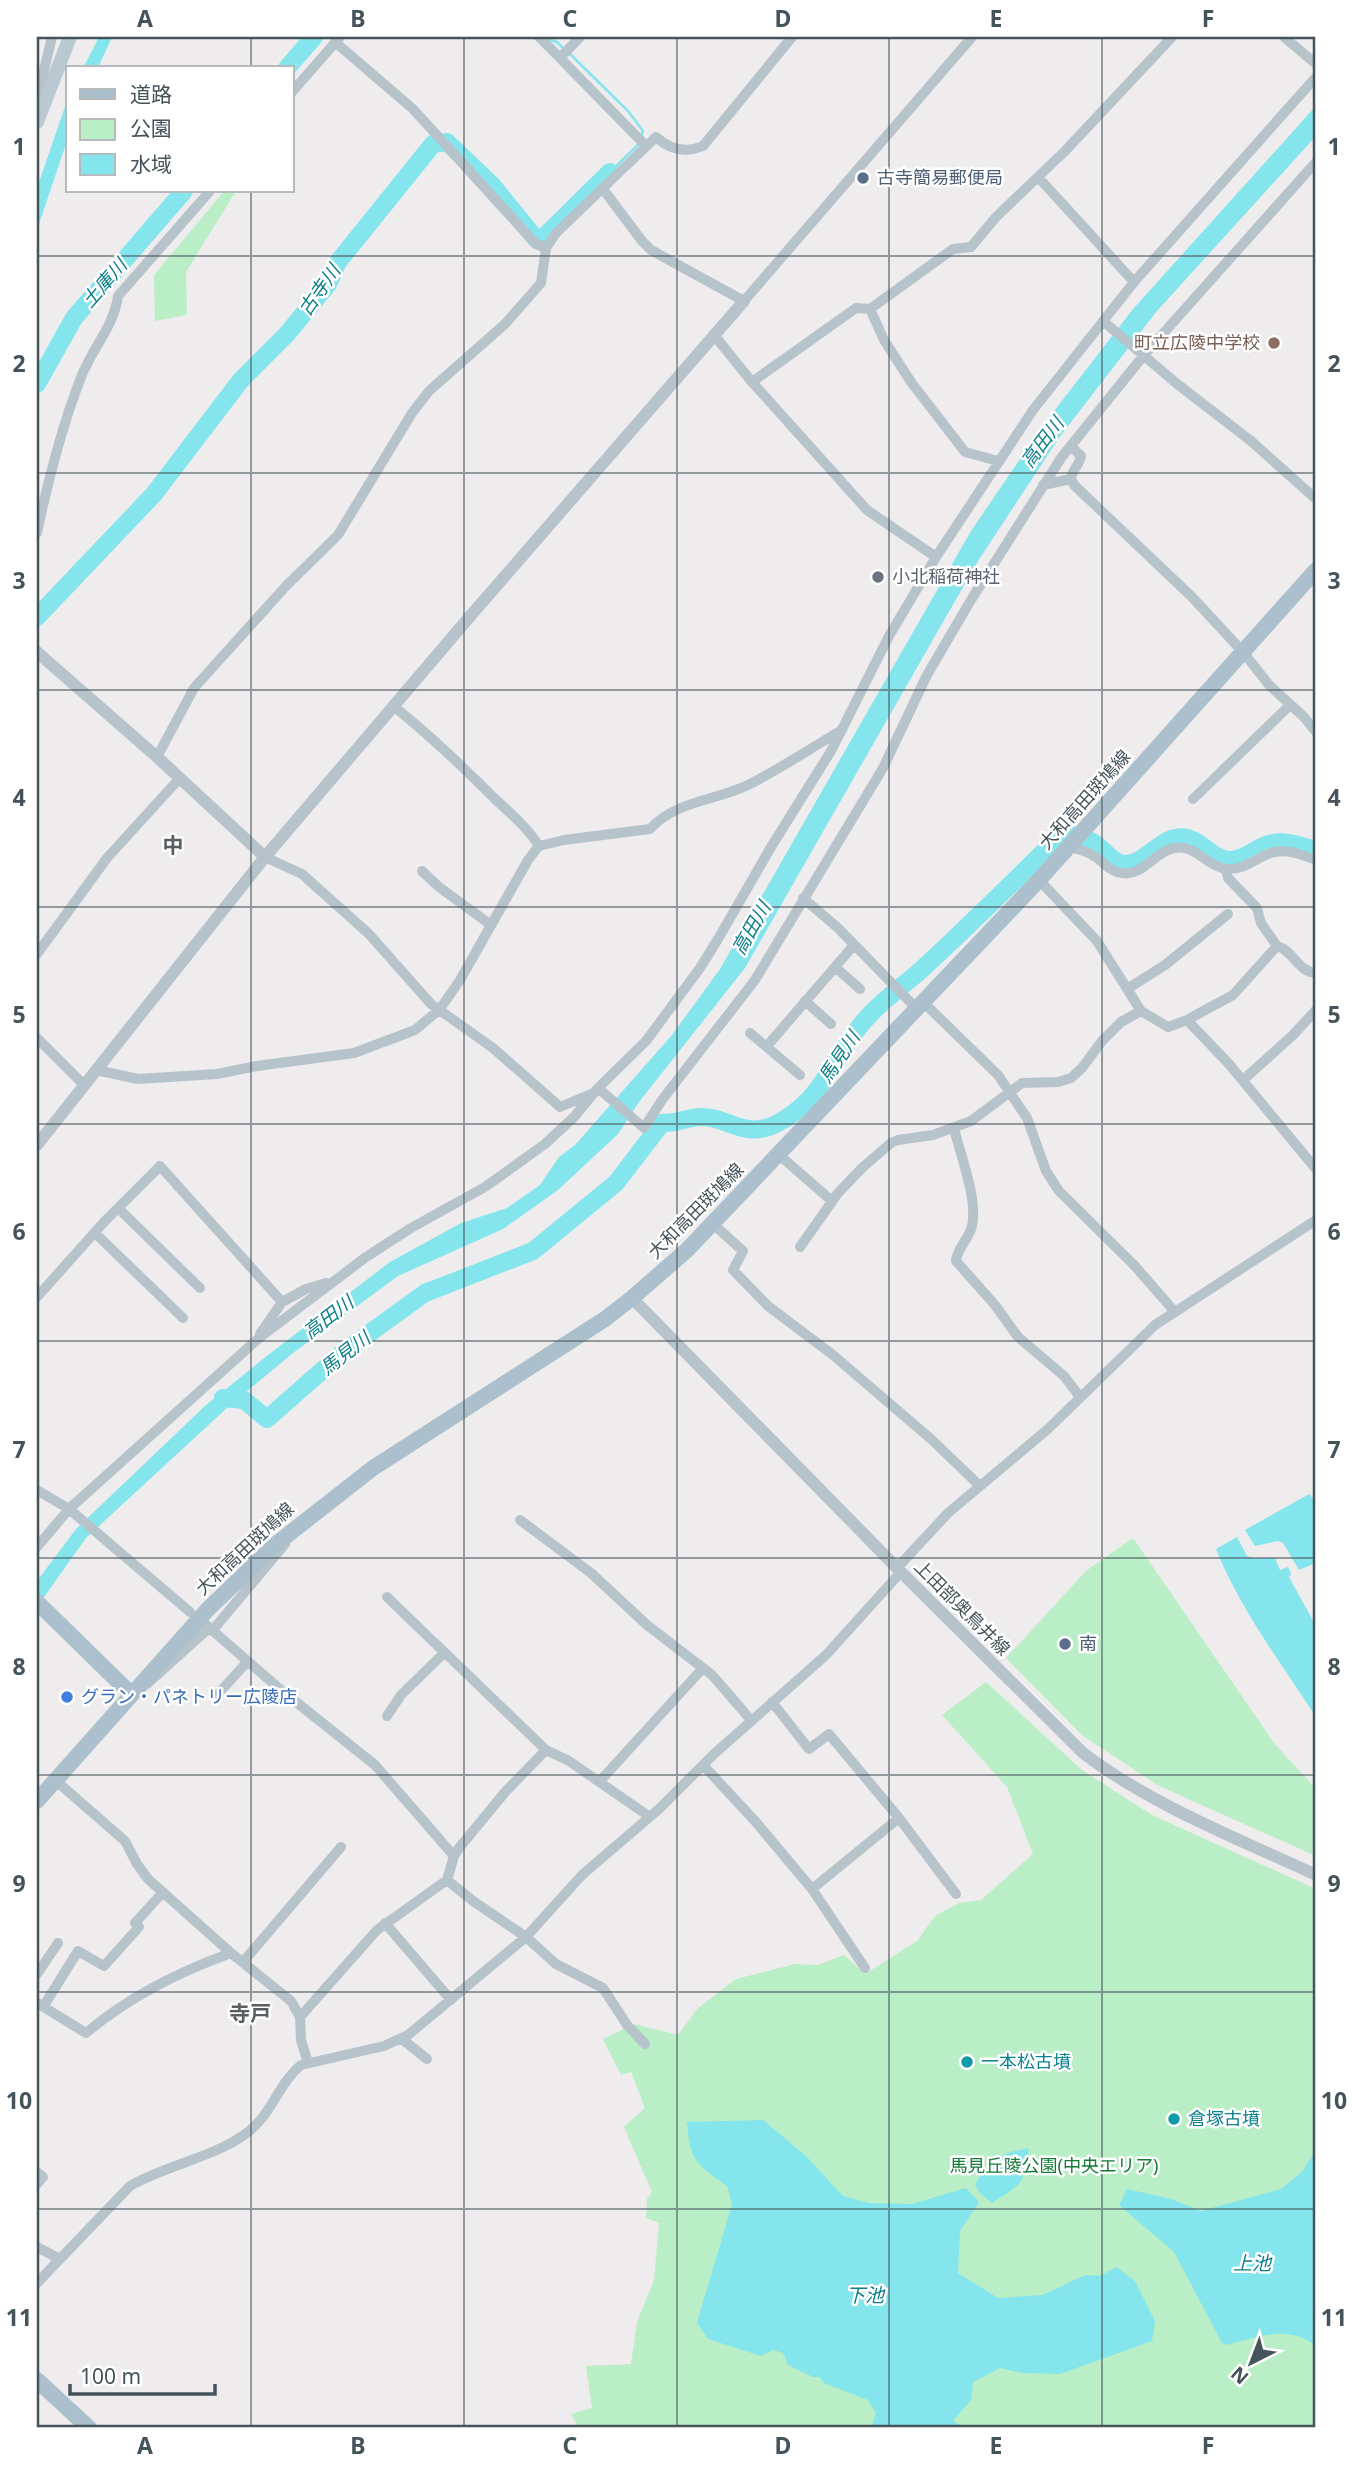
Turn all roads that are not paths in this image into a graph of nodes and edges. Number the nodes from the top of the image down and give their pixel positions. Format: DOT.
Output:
graph roads {
  1 [pos="52,37"];
  2 [pos="70,37"];
  3 [pos="539,37"];
  4 [pos="580,37"];
  5 [pos="792,37"];
  6 [pos="972,37"];
  7 [pos="1172,37"];
  8 [pos="1284,37"];
  9 [pos="337,40"];
  10 [pos="560,58"];
  11 [pos="1316,64"];
  12 [pos="1316,77"];
  13 [pos="294,90"];
  14 [pos="44,100"];
  15 [pos="37,122"];
  16 [pos="646,146"];
  17 [pos="1316,162"];
  18 [pos="1038,177"];
  19 [pos="603,189"];
  20 [pos="208,192"];
  21 [pos="547,248"];
  22 [pos="1134,282"];
  23 [pos="744,302"];
  24 [pos="870,309"];
  25 [pos="1104,322"];
  26 [pos="714,335"];
  27 [pos="1143,354"];
  28 [pos="752,382"];
  29 [pos="1071,446"];
  30 [pos="998,461"];
  31 [pos="1071,479"];
  32 [pos="1043,485"];
  33 [pos="1316,499"];
  34 [pos="37,533"];
  35 [pos="936,556"];
  36 [pos="1316,570"];
  37 [pos="37,652"];
  38 [pos="1244,653"];
  39 [pos="1290,705"];
  40 [pos="393,706"];
  41 [pos="842,730"];
  42 [pos="1316,732"];
  43 [pos="156,757"];
  44 [pos="179,779"];
  45 [pos="1193,799"];
  46 [pos="1074,841"];
  47 [pos="539,846"];
  48 [pos="265,858"];
  49 [pos="1316,860"];
  50 [pos="1226,869"];
  51 [pos="422,872"];
  52 [pos="1039,880"];
  53 [pos="803,898"];
  54 [pos="1228,914"];
  55 [pos="491,925"];
  56 [pos="854,944"];
  57 [pos="1277,946"];
  58 [pos="37,954"];
  59 [pos="835,967"];
  60 [pos="1316,973"];
  61 [pos="860,989"];
  62 [pos="1127,989"];
  63 [pos="805,1002"];
  64 [pos="920,1006"];
  65 [pos="440,1009"];
  66 [pos="1316,1010"];
  67 [pos="1141,1011"];
  68 [pos="1187,1020"];
  69 [pos="831,1024"];
  70 [pos="751,1032"];
  71 [pos="37,1038"];
  72 [pos="767,1046"];
  73 [pos="96,1070"];
  74 [pos="800,1075"];
  75 [pos="1243,1080"];
  76 [pos="84,1085"];
  77 [pos="598,1091"];
  78 [pos="1010,1093"];
  79 [pos="954,1128"];
  80 [pos="37,1145"];
  81 [pos="778,1154"];
  82 [pos="1316,1169"];
  83 [pos="832,1201"];
  84 [pos="118,1208"];
  85 [pos="1316,1220"];
  86 [pos="713,1224"];
  87 [pos="94,1233"];
  88 [pos="800,1247"];
  89 [pos="333,1281"];
  90 [pos="200,1287"];
  91 [pos="37,1297"];
  92 [pos="632,1298"];
  93 [pos="282,1303"];
  94 [pos="1175,1312"];
  95 [pos="183,1318"];
  96 [pos="259,1338"];
  97 [pos="1080,1398"];
  98 [pos="980,1486"];
  99 [pos="38,1492"];
  100 [pos="69,1509"];
  101 [pos="305,1519"];
  102 [pos="520,1520"];
  103 [pos="37,1547"];
  104 [pos="899,1570"];
  105 [pos="387,1597"];
  106 [pos="37,1602"];
  107 [pos="190,1612"];
  108 [pos="209,1628"];
  109 [pos="444,1653"];
  110 [pos="247,1662"];
  111 [pos="704,1668"];
  112 [pos="131,1694"];
  113 [pos="218,1694"];
  114 [pos="772,1702"];
  115 [pos="387,1716"];
  116 [pos="751,1720"];
  117 [pos="547,1751"];
  118 [pos="703,1765"];
  119 [pos="55,1780"];
  120 [pos="600,1781"];
  121 [pos="37,1801"];
  122 [pos="650,1817"];
  123 [pos="900,1818"];
  124 [pos="341,1847"];
  125 [pos="454,1856"];
  126 [pos="1316,1875"];
  127 [pos="447,1880"];
  128 [pos="812,1889"];
  129 [pos="163,1892"];
  130 [pos="956,1894"];
  131 [pos="386,1923"];
  132 [pos="526,1937"];
  133 [pos="58,1943"];
  134 [pos="231,1953"];
  135 [pos="243,1962"];
  136 [pos="864,1968"];
  137 [pos="37,1974"];
  138 [pos="451,2000"];
  139 [pos="40,2005"];
  140 [pos="300,2017"];
  141 [pos="402,2039"];
  142 [pos="645,2044"];
  143 [pos="427,2059"];
  144 [pos="308,2063"];
  145 [pos="37,2172"];
  146 [pos="37,2184"];
  147 [pos="37,2247"];
  148 [pos="60,2259"];
  149 [pos="37,2283"];
  150 [pos="37,2380"];
  151 [pos="89,2428"];
  1 -- 14 [label="street"];
  2 -- 14 [label="main road"];
  3 -- 10 [label="street"];
  4 -- 10 [label="street"];
  5 -- 16 [label="street"];
  6 -- 23 [label="street"];
  7 -- 18 [label="street"];
  8 -- 11 [label="street"];
  9 -- 13 [label="street"];
  9 -- 21 [label="street"];
  10 -- 16 [label="street"];
  12 -- 22 [label="street"];
  14 -- 15 [label="main road"];
  16 -- 19 [label="street"];
  17 -- 27 [label="street"];
  18 -- 22 [label="street"];
  18 -- 24 [label="street"];
  19 -- 21 [label="street"];
  19 -- 23 [label="street"];
  20 -- 34 [label="street"];
  21 -- 43 [label="street"];
  22 -- 25 [label="street"];
  23 -- 26 [label="street"];
  24 -- 28 [label="street"];
  24 -- 30 [label="street"];
  25 -- 27 [label="street"];
  25 -- 30 [label="street"];
  26 -- 28 [label="street"];
  26 -- 40 [label="street"];
  27 -- 29 [label="street"];
  27 -- 33 [label="street"];
  28 -- 35 [label="street"];
  29 -- 31 [label="street"];
  29 -- 32 [label="street"];
  30 -- 35 [label="street"];
  31 -- 32 [label="street"];
  31 -- 38 [label="street"];
  32 -- 53 [label="street"];
  35 -- 41 [label="street"];
  36 -- 38 [label="main road, 大和高田斑鳩線"];
  37 -- 43 [label="street"];
  38 -- 39 [label="street"];
  38 -- 46 [label="main road, 大和高田斑鳩線"];
  39 -- 42 [label="street"];
  39 -- 45 [label="street"];
  40 -- 47 [label="street"];
  40 -- 48 [label="street"];
  41 -- 47 [label="street"];
  41 -- 77 [label="street"];
  43 -- 44 [label="street"];
  44 -- 48 [label="street"];
  44 -- 58 [label="street"];
  46 -- 50 [label="street"];
  46 -- 52 [label="main road, 大和高田斑鳩線"];
  47 -- 55 [label="street"];
  48 -- 65 [label="street"];
  48 -- 73 [label="street"];
  49 -- 50 [label="street"];
  50 -- 57 [label="street"];
  51 -- 55 [label="street"];
  52 -- 62 [label="street"];
  52 -- 64 [label="main road, 大和高田斑鳩線"];
  53 -- 56 [label="street"];
  53 -- 77 [label="street"];
  54 -- 62 [label="street"];
  55 -- 65 [label="street"];
  56 -- 59 [label="street"];
  56 -- 64 [label="street"];
  57 -- 60 [label="street"];
  57 -- 68 [label="street"];
  59 -- 61 [label="street"];
  59 -- 63 [label="street"];
  62 -- 67 [label="street"];
  63 -- 69 [label="street"];
  63 -- 72 [label="street"];
  64 -- 78 [label="street"];
  64 -- 81 [label="main road, 大和高田斑鳩線"];
  65 -- 73 [label="street"];
  65 -- 77 [label="street"];
  66 -- 75 [label="street"];
  67 -- 68 [label="street"];
  67 -- 78 [label="street"];
  68 -- 75 [label="street"];
  70 -- 72 [label="street"];
  71 -- 76 [label="street"];
  72 -- 74 [label="street"];
  73 -- 76 [label="street"];
  75 -- 82 [label="street"];
  76 -- 80 [label="street"];
  77 -- 89 [label="street"];
  78 -- 79 [label="street"];
  78 -- 94 [label="street"];
  79 -- 83 [label="street"];
  79 -- 97 [label="street"];
  81 -- 83 [label="street"];
  81 -- 86 [label="main road, 大和高田斑鳩線"];
  83 -- 88 [label="street"];
  84 -- 87 [label="street"];
  84 -- 90 [label="street"];
  84 -- 93 [label="street"];
  85 -- 94 [label="street"];
  86 -- 92 [label="main road, 大和高田斑鳩線"];
  86 -- 98 [label="street"];
  87 -- 91 [label="street"];
  87 -- 95 [label="street"];
  89 -- 93 [label="street"];
  89 -- 96 [label="street"];
  92 -- 101 [label="main road, 大和高田斑鳩線"];
  92 -- 104 [label="street, 上田部奥鳥井線"];
  93 -- 96 [label="street"];
  94 -- 97 [label="street"];
  96 -- 100 [label="street"];
  97 -- 98 [label="street"];
  98 -- 104 [label="street"];
  99 -- 100 [label="street"];
  100 -- 103 [label="street"];
  100 -- 107 [label="street"];
  101 -- 108 [label="street"];
  101 -- 112 [label="main road, 大和高田斑鳩線"];
  102 -- 111 [label="street"];
  104 -- 114 [label="street"];
  104 -- 126 [label="street, 上田部奥鳥井線"];
  105 -- 109 [label="street"];
  106 -- 112 [label="main road"];
  108 -- 110 [label="street"];
  108 -- 112 [label="street"];
  109 -- 115 [label="street"];
  109 -- 117 [label="street"];
  110 -- 113 [label="street"];
  110 -- 125 [label="street"];
  111 -- 116 [label="street"];
  111 -- 120 [label="street"];
  112 -- 119 [label="main road, 大和高田斑鳩線"];
  114 -- 116 [label="street"];
  114 -- 123 [label="street"];
  116 -- 118 [label="street"];
  117 -- 120 [label="street"];
  117 -- 125 [label="street"];
  118 -- 122 [label="street"];
  118 -- 128 [label="street"];
  119 -- 121 [label="main road, 大和高田斑鳩線"];
  119 -- 129 [label="street"];
  120 -- 122 [label="street"];
  122 -- 132 [label="street"];
  123 -- 128 [label="street"];
  123 -- 130 [label="street"];
  124 -- 135 [label="street"];
  125 -- 127 [label="street"];
  127 -- 131 [label="street"];
  127 -- 132 [label="street"];
  128 -- 136 [label="street"];
  129 -- 134 [label="street"];
  129 -- 139 [label="street"];
  131 -- 138 [label="street"];
  131 -- 140 [label="street"];
  132 -- 138 [label="street"];
  132 -- 142 [label="street"];
  133 -- 137 [label="street"];
  134 -- 135 [label="street"];
  134 -- 139 [label="street"];
  135 -- 140 [label="street"];
  138 -- 141 [label="street"];
  140 -- 144 [label="street"];
  141 -- 143 [label="street"];
  141 -- 144 [label="street"];
  144 -- 148 [label="street"];
  145 -- 146 [label="street"];
  147 -- 148 [label="street"];
  148 -- 149 [label="street"];
  150 -- 151 [label="main road"];
}
